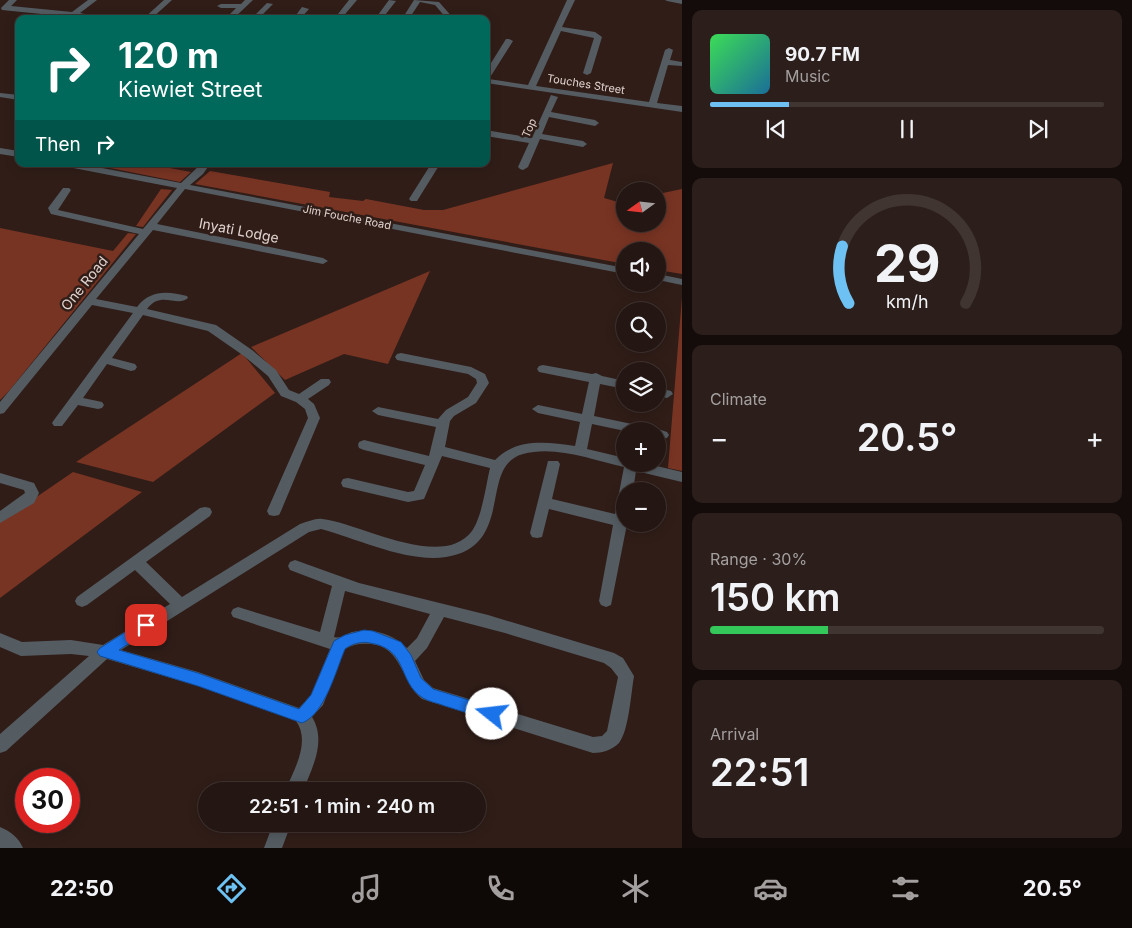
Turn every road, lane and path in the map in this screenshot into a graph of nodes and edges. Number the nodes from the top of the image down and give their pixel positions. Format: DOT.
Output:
graph roads {
  1 [pos="13,0"];
  2 [pos="93,0"];
  3 [pos="168,0"];
  4 [pos="248,0"];
  5 [pos="353,0"];
  6 [pos="571,0"];
  7 [pos="669,0"];
  8 [pos="392,1"];
  9 [pos="680,1"];
  10 [pos="238,4"];
  11 [pos="270,4"];
  12 [pos="221,6"];
  13 [pos="305,8"];
  14 [pos="74,14"];
  15 [pos="80,15"];
  16 [pos="151,15"];
  17 [pos="231,15"];
  18 [pos="258,15"];
  19 [pos="299,15"];
  20 [pos="340,15"];
  21 [pos="381,15"];
  22 [pos="411,15"];
  23 [pos="448,15"];
  24 [pos="558,28"];
  25 [pos="509,41"];
  26 [pos="669,50"];
  27 [pos="666,62"];
  28 [pos="682,64"];
  29 [pos="490,72"];
  30 [pos="588,73"];
  31 [pos="490,80"];
  32 [pos="531,88"];
  33 [pos="0,95"];
  34 [pos="15,97"];
  35 [pos="554,97"];
  36 [pos="652,106"];
  37 [pos="682,109"];
  38 [pos="547,114"];
  39 [pos="595,123"];
  40 [pos="490,133"];
  41 [pos="536,138"];
  42 [pos="583,144"];
  43 [pos="0,151"];
  44 [pos="15,153"];
  45 [pos="84,167"];
  46 [pos="204,167"];
  47 [pos="433,167"];
  48 [pos="524,167"];
  49 [pos="183,186"];
  50 [pos="66,190"];
  51 [pos="414,199"];
  52 [pos="147,229"];
  53 [pos="323,261"];
  54 [pos="616,269"];
  55 [pos="666,279"];
  56 [pos="682,282"];
  57 [pos="183,298"];
  58 [pos="88,301"];
  59 [pos="141,311"];
  60 [pos="401,358"];
  61 [pos="104,360"];
  62 [pos="131,367"];
  63 [pos="543,369"];
  64 [pos="596,378"];
  65 [pos="325,382"];
  66 [pos="616,383"];
  67 [pos="300,399"];
  68 [pos="75,400"];
  69 [pos="98,405"];
  70 [pos="4,406"];
  71 [pos="538,409"];
  72 [pos="378,411"];
  73 [pos="587,419"];
  74 [pos="58,423"];
  75 [pos="441,424"];
  76 [pos="616,425"];
  77 [pos="364,445"];
  78 [pos="580,452"];
  79 [pos="435,456"];
  80 [pos="616,461"];
  81 [pos="553,464"];
  82 [pos="497,465"];
  83 [pos="662,472"];
  84 [pos="682,477"];
  85 [pos="0,478"];
  86 [pos="348,483"];
  87 [pos="544,502"];
  88 [pos="274,511"];
  89 [pos="205,512"];
  90 [pos="0,518"];
  91 [pos="616,520"];
  92 [pos="618,532"];
  93 [pos="537,534"];
  94 [pos="136,562"];
  95 [pos="295,566"];
  96 [pos="340,583"];
  97 [pos="82,601"];
  98 [pos="606,601"];
  99 [pos="180,604"];
  100 [pos="440,611"];
  101 [pos="238,614"];
  102 [pos="0,640"];
  103 [pos="332,643"];
  104 [pos="104,652"];
  105 [pos="406,660"];
  106 [pos="302,716"];
  107 [pos="0,745"];
  108 [pos="297,782"];
  109 [pos="279,832"];
  110 [pos="0,836"];
  111 [pos="14,848"];
  112 [pos="273,848"];
  1 -- 14 [label="street"];
  2 -- 14 [label="street"];
  3 -- 16 [label="street"];
  4 -- 10 [label="street"];
  5 -- 20 [label="street"];
  6 -- 24 [label="street"];
  7 -- 9 [label="street"];
  8 -- 21 [label="street"];
  10 -- 12 [label="street"];
  10 -- 17 [label="street"];
  11 -- 18 [label="street"];
  13 -- 19 [label="street"];
  14 -- 15 [label="street"];
  22 -- 23 [label="street"];
  24 -- 30 [label="street"];
  24 -- 32 [label="street"];
  25 -- 29 [label="street"];
  26 -- 27 [label="street"];
  27 -- 28 [label="street"];
  27 -- 36 [label="street"];
  31 -- 32 [label="street, Touches Street"];
  32 -- 36 [label="street, Touches Street"];
  33 -- 34 [label="street"];
  35 -- 38 [label="street, Top"];
  36 -- 37 [label="street, Touches Street"];
  38 -- 39 [label="street"];
  38 -- 41 [label="street, Top"];
  40 -- 41 [label="street"];
  41 -- 42 [label="street"];
  41 -- 48 [label="street, Top"];
  43 -- 44 [label="street"];
  45 -- 49 [label="street, Jim Fouche Road"];
  46 -- 49 [label="street, One Road"];
  47 -- 51 [label="street"];
  49 -- 52 [label="street, One Road"];
  49 -- 54 [label="street, Jim Fouche Road"];
  50 -- 52 [label="street, Inyati Lodge"];
  52 -- 53 [label="street, Inyati Lodge"];
  52 -- 58 [label="street, One Road"];
  55 -- 56 [label="street"];
  57 -- 59 [label="street"];
  58 -- 59 [label="street"];
  58 -- 70 [label="street, One Road"];
  59 -- 61 [label="street"];
  59 -- 67 [label="street"];
  60 -- 75 [label="street"];
  61 -- 62 [label="street"];
  61 -- 68 [label="street"];
  63 -- 64 [label="street"];
  64 -- 66 [label="street"];
  64 -- 73 [label="street"];
  65 -- 67 [label="street"];
  67 -- 88 [label="street"];
  68 -- 69 [label="street"];
  68 -- 74 [label="street"];
  71 -- 73 [label="street"];
  72 -- 75 [label="street"];
  73 -- 76 [label="street"];
  73 -- 78 [label="street"];
  75 -- 79 [label="street"];
  77 -- 79 [label="street"];
  78 -- 80 [label="street"];
  78 -- 82 [label="street"];
  79 -- 82 [label="street"];
  79 -- 86 [label="street"];
  81 -- 87 [label="street"];
  82 -- 99 [label="street"];
  83 -- 84 [label="street"];
  85 -- 90 [label="street"];
  87 -- 91 [label="street"];
  87 -- 93 [label="street"];
  89 -- 94 [label="street"];
  92 -- 98 [label="street"];
  94 -- 97 [label="street"];
  94 -- 99 [label="street"];
  95 -- 96 [label="street"];
  96 -- 100 [label="street"];
  96 -- 103 [label="street"];
  99 -- 104 [label="street"];
  100 -- 105 [label="street"];
  100 -- 105 [label="street"];
  101 -- 103 [label="street"];
  102 -- 104 [label="street"];
  103 -- 105 [label="street"];
  103 -- 106 [label="street"];
  104 -- 106 [label="street"];
  104 -- 107 [label="street"];
  106 -- 108 [label="street"];
  109 -- 112 [label="street"];
  110 -- 111 [label="street"];
}
